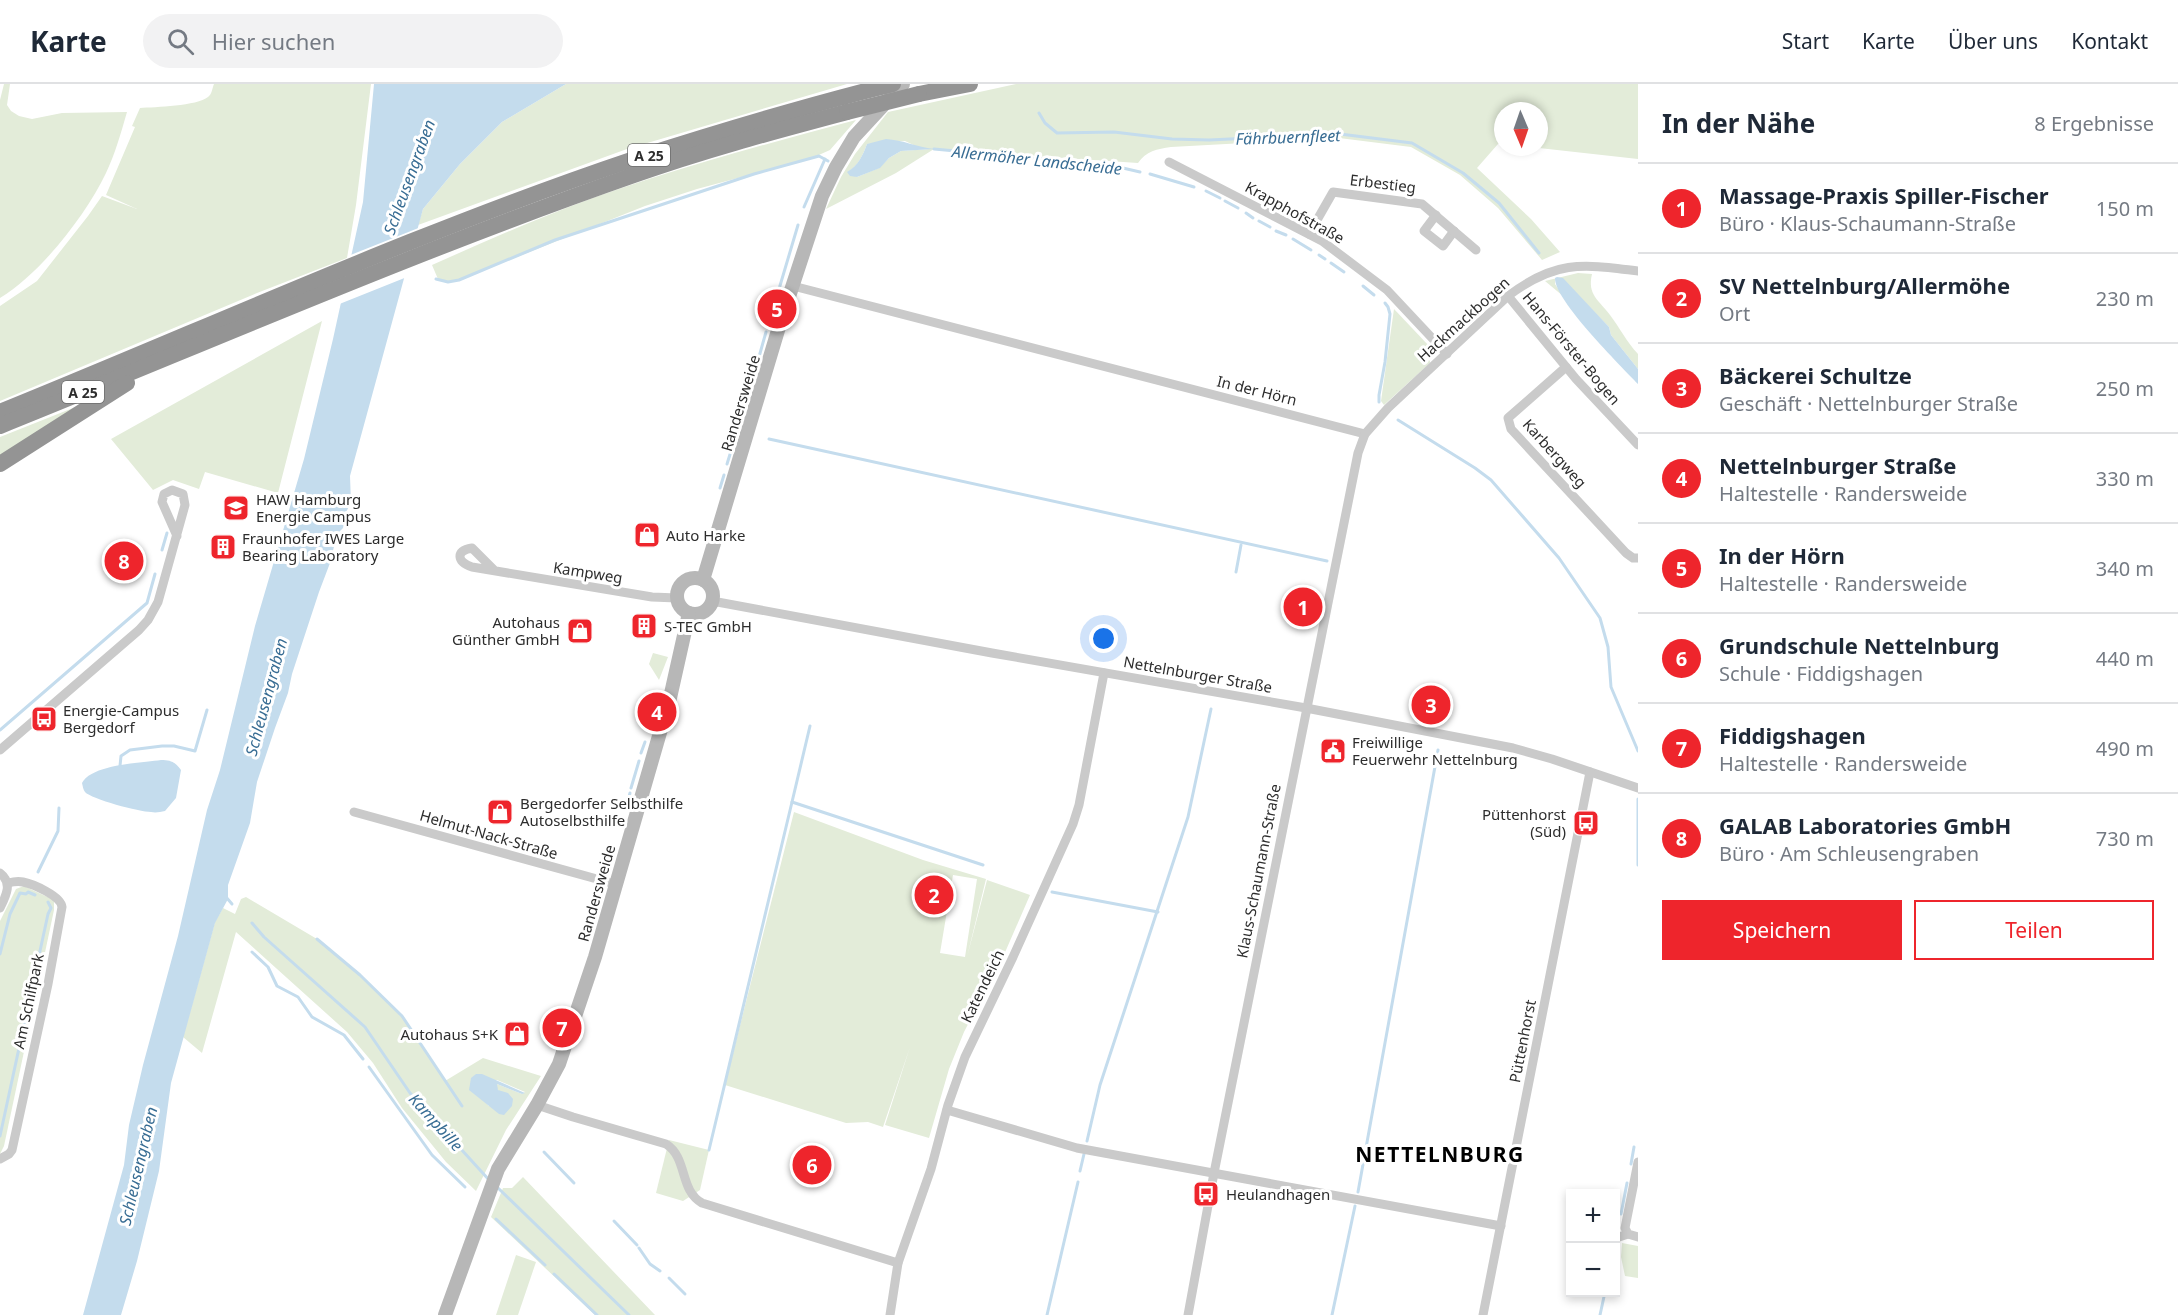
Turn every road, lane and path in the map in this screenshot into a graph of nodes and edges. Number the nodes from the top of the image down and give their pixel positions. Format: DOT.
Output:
graph roads {
  1 [pos="893,84"];
  2 [pos="903,84"];
  3 [pos="970,84"];
  4 [pos="1169,162"];
  5 [pos="1436,215"];
  6 [pos="1454,231"];
  7 [pos="1309,234"];
  8 [pos="1476,250"];
  9 [pos="1638,271"];
  10 [pos="793,286"];
  11 [pos="1508,296"];
  12 [pos="1447,354"];
  13 [pos="166,359"];
  14 [pos="1566,367"];
  15 [pos="0,412"];
  16 [pos="0,426"];
  17 [pos="1365,435"];
  18 [pos="1638,445"];
  19 [pos="0,464"];
  20 [pos="177,536"];
  21 [pos="1638,558"];
  22 [pos="494,570"];
  23 [pos="703,580"];
  24 [pos="677,598"];
  25 [pos="712,601"];
  26 [pos="689,614"];
  27 [pos="1104,673"];
  28 [pos="1306,708"];
  29 [pos="0,750"];
  30 [pos="1590,772"];
  31 [pos="1638,788"];
  32 [pos="354,812"];
  33 [pos="0,873"];
  34 [pos="8,883"];
  35 [pos="615,884"];
  36 [pos="0,908"];
  37 [pos="537,1105"];
  38 [pos="947,1110"];
  39 [pos="0,1159"];
  40 [pos="1638,1162"];
  41 [pos="1214,1173"];
  42 [pos="1501,1226"];
  43 [pos="1628,1234"];
  44 [pos="1620,1237"];
  45 [pos="1638,1237"];
  46 [pos="898,1263"];
  47 [pos="445,1315"];
  48 [pos="890,1315"];
  49 [pos="1188,1315"];
  50 [pos="1483,1315"];
  1 -- 15 [label="highway, A 25"];
  2 -- 10 [label="street, Randersweide"];
  3 -- 13 [label="highway, A 25, bridge"];
  4 -- 7 [label="street, Krapphofstraße"];
  5 -- 6 [label="street, Erbestieg"];
  5 -- 6 [label="street"];
  5 -- 7 [label="street, Erbestieg"];
  6 -- 8 [label="street, Erbestieg"];
  7 -- 12 [label="street, Krapphofstraße"];
  9 -- 11 [label="street, Hackmackbogen"];
  10 -- 17 [label="street, In der Hörn"];
  10 -- 23 [label="street, Randersweide"];
  11 -- 12 [label="street, Hackmackbogen"];
  11 -- 14 [label="street, Hans-Förster-Bogen"];
  12 -- 17 [label="street, Hackmackbogen"];
  13 -- 16 [label="highway, A 25"];
  13 -- 19 [label="highway"];
  14 -- 18 [label="street, Hans-Förster-Bogen"];
  14 -- 21 [label="street, Karbergweg"];
  17 -- 28 [label="street, Klaus-Schaumann-Straße"];
  20 -- 29 [label="street"];
  22 -- 24 [label="street, Kampweg"];
  23 -- 24 [label="street"];
  23 -- 25 [label="street"];
  24 -- 26 [label="street"];
  25 -- 26 [label="street"];
  25 -- 27 [label="street, Nettelnburger Straße"];
  26 -- 35 [label="street, Randersweide"];
  27 -- 28 [label="street, Nettelnburger Straße"];
  27 -- 38 [label="street, Katendeich"];
  28 -- 30 [label="street, Nettelnburger Straße"];
  28 -- 41 [label="street, Klaus-Schaumann-Straße"];
  30 -- 31 [label="street, Nettelnburger Straße"];
  30 -- 42 [label="street, Püttenhorst"];
  32 -- 35 [label="street, Helmut-Nack-Straße"];
  33 -- 34 [label="street"];
  34 -- 36 [label="street"];
  34 -- 39 [label="street, Am Schilfpark"];
  35 -- 37 [label="street, Randersweide"];
  37 -- 46 [label="street"];
  37 -- 47 [label="street, Randersweide"];
  38 -- 41 [label="street"];
  38 -- 46 [label="street, Katendeich"];
  40 -- 43 [label="street"];
  41 -- 42 [label="street"];
  41 -- 49 [label="street, Klaus-Schaumann-Straße"];
  42 -- 50 [label="street, Püttenhorst"];
  43 -- 44 [label="street"];
  43 -- 45 [label="street"];
  46 -- 48 [label="street, Katendeich"];
}
